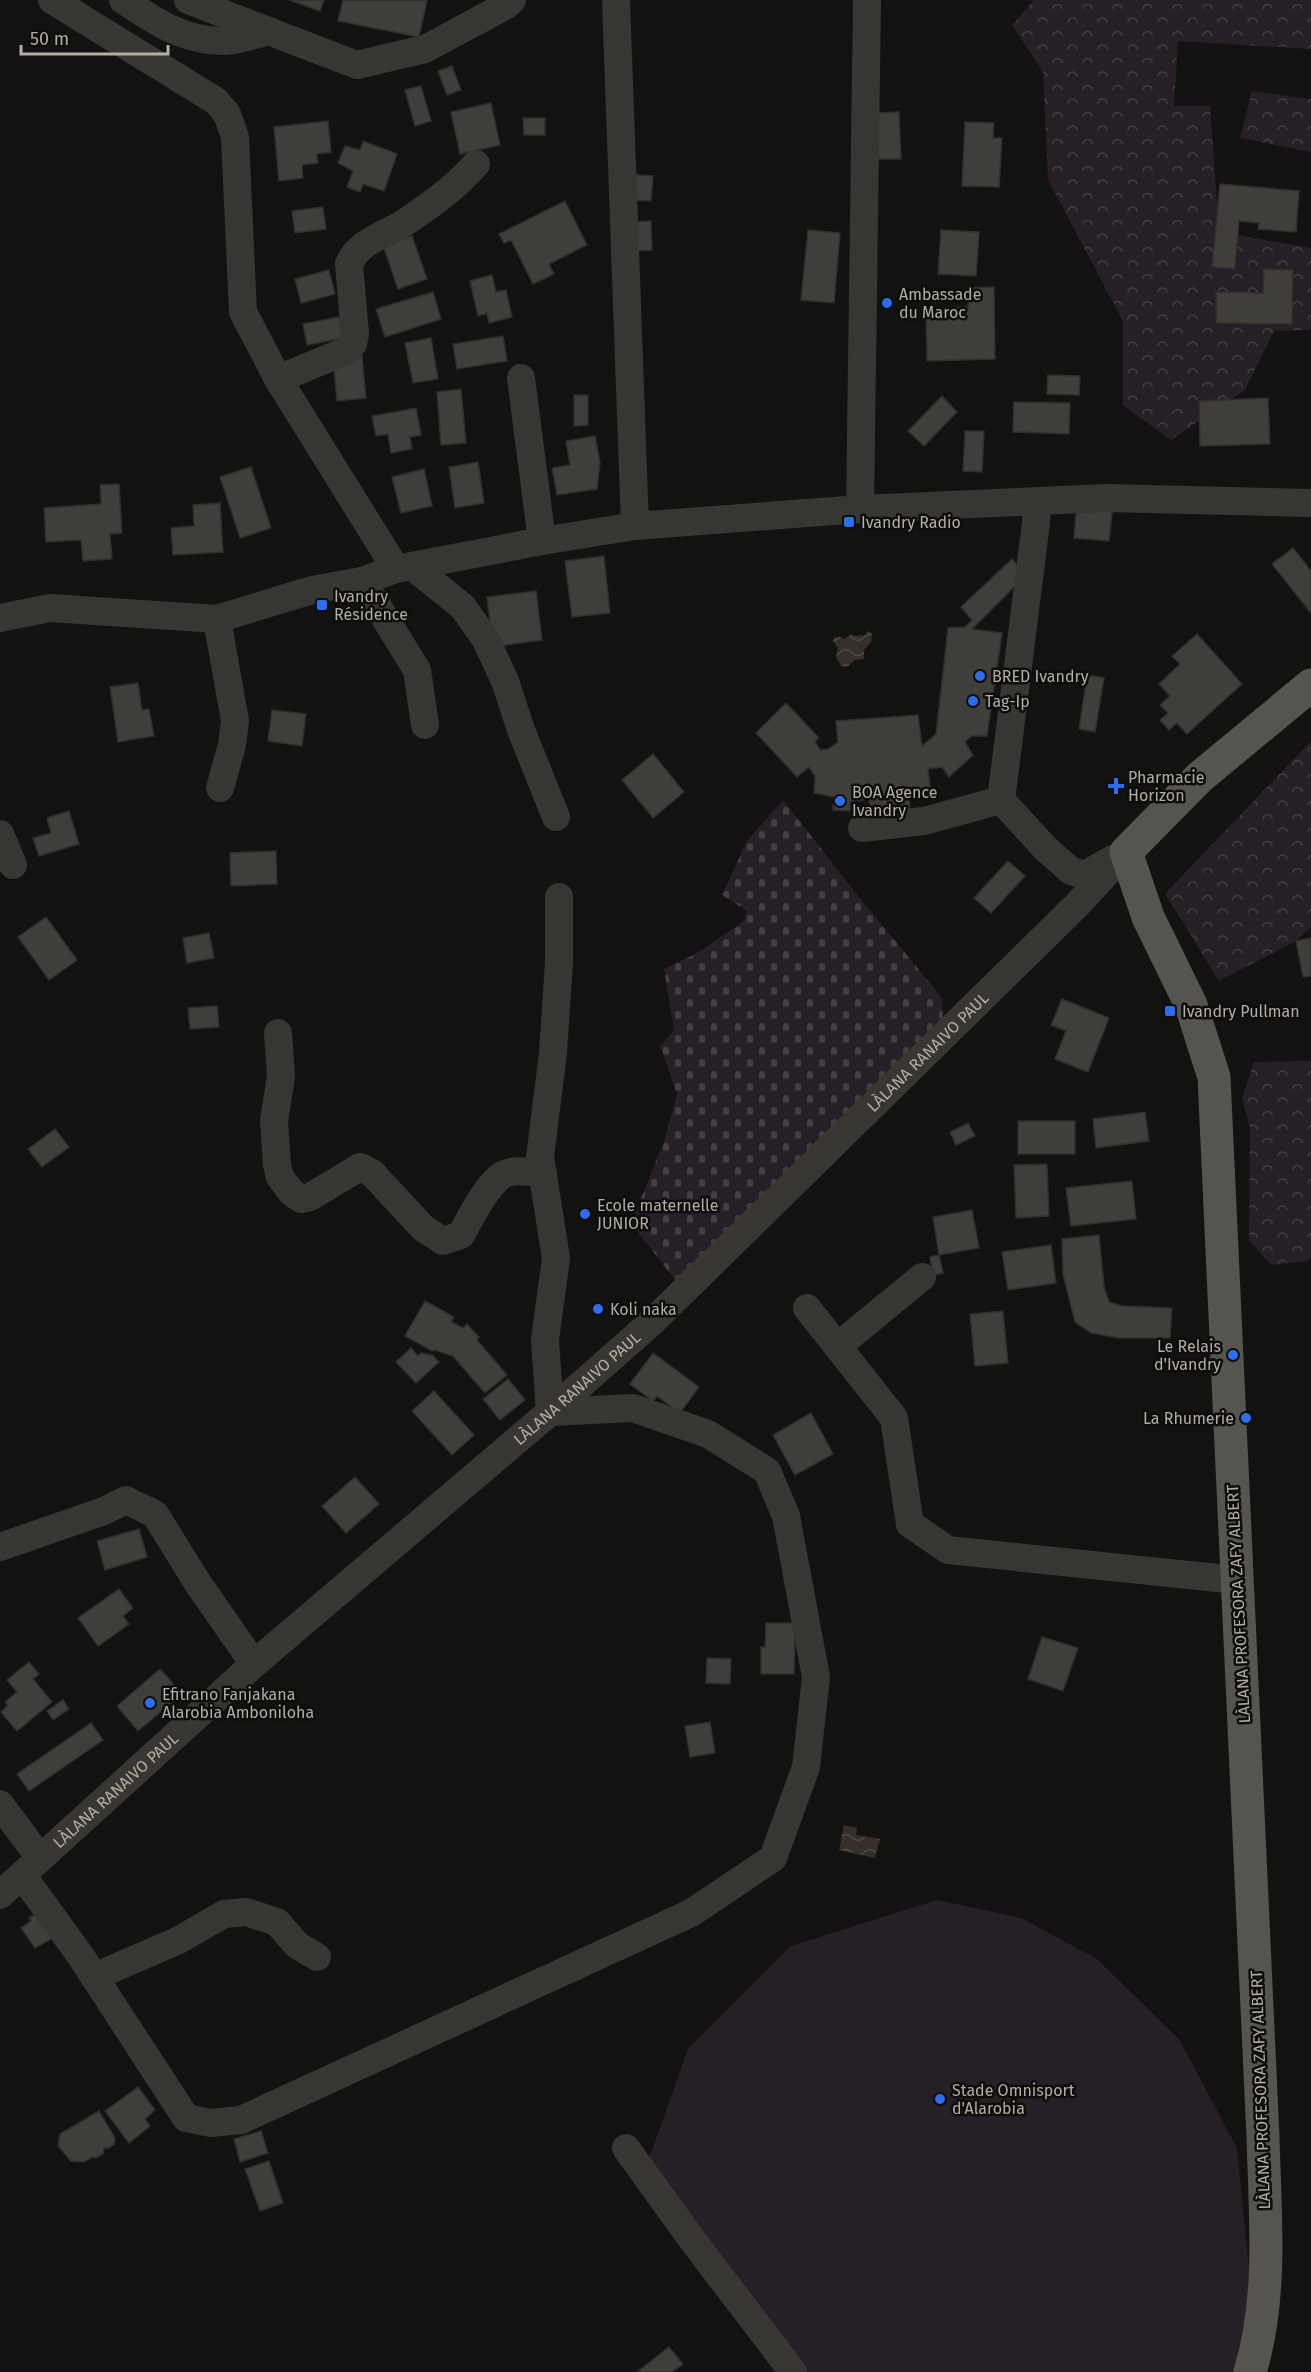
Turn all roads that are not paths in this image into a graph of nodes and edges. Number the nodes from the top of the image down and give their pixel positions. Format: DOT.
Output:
graph roads {
  1 [pos="51,0"];
  2 [pos="123,0"];
  3 [pos="188,0"];
  4 [pos="616,0"];
  5 [pos="867,0"];
  6 [pos="505,2"];
  7 [pos="269,32"];
  8 [pos="476,164"];
  9 [pos="521,378"];
  10 [pos="278,379"];
  11 [pos="1037,501"];
  12 [pos="1311,503"];
  13 [pos="860,509"];
  14 [pos="635,526"];
  15 [pos="542,541"];
  16 [pos="404,568"];
  17 [pos="362,581"];
  18 [pos="0,618"];
  19 [pos="217,619"];
  20 [pos="1311,685"];
  21 [pos="425,725"];
  22 [pos="220,788"];
  23 [pos="1001,800"];
  24 [pos="556,817"];
  25 [pos="862,828"];
  26 [pos="0,834"];
  27 [pos="1126,852"];
  28 [pos="13,866"];
  29 [pos="559,897"];
  30 [pos="278,1033"];
  31 [pos="543,1174"];
  32 [pos="922,1277"];
  33 [pos="807,1308"];
  34 [pos="838,1346"];
  35 [pos="550,1412"];
  36 [pos="0,1547"];
  37 [pos="1237,1580"];
  38 [pos="254,1664"];
  39 [pos="0,1804"];
  40 [pos="31,1866"];
  41 [pos="0,1895"];
  42 [pos="317,1957"];
  43 [pos="93,1977"];
  44 [pos="626,2148"];
  45 [pos="793,2372"];
  46 [pos="1250,2372"];
  1 -- 10 [label="street"];
  2 -- 7 [label="street"];
  3 -- 7 [label="street"];
  4 -- 14 [label="street"];
  5 -- 13 [label="street"];
  6 -- 7 [label="street"];
  8 -- 10 [label="street"];
  9 -- 15 [label="street"];
  10 -- 16 [label="street"];
  11 -- 12 [label="street"];
  11 -- 13 [label="street"];
  11 -- 23 [label="street"];
  13 -- 14 [label="street"];
  14 -- 15 [label="street"];
  15 -- 16 [label="street"];
  16 -- 17 [label="street"];
  16 -- 24 [label="street"];
  17 -- 19 [label="street"];
  17 -- 21 [label="street"];
  18 -- 19 [label="street"];
  19 -- 22 [label="street"];
  20 -- 27 [label="main road"];
  23 -- 25 [label="street"];
  23 -- 27 [label="street"];
  26 -- 28 [label="street"];
  27 -- 35 [label="street, LÀLANA RANAIVO PAUL"];
  27 -- 37 [label="main road, LÀLANA PROFESORA ZAFY ALBERT"];
  29 -- 31 [label="street"];
  30 -- 31 [label="street"];
  31 -- 35 [label="street"];
  32 -- 34 [label="street"];
  33 -- 34 [label="street"];
  34 -- 37 [label="street"];
  35 -- 38 [label="street, LÀLANA RANAIVO PAUL"];
  35 -- 43 [label="street"];
  36 -- 38 [label="street"];
  37 -- 46 [label="main road, LÀLANA PROFESORA ZAFY ALBERT"];
  38 -- 40 [label="street, LÀLANA RANAIVO PAUL"];
  39 -- 40 [label="street"];
  40 -- 41 [label="street, LÀLANA RANAIVO PAUL"];
  40 -- 43 [label="street"];
  42 -- 43 [label="street"];
  44 -- 45 [label="street"];
}
